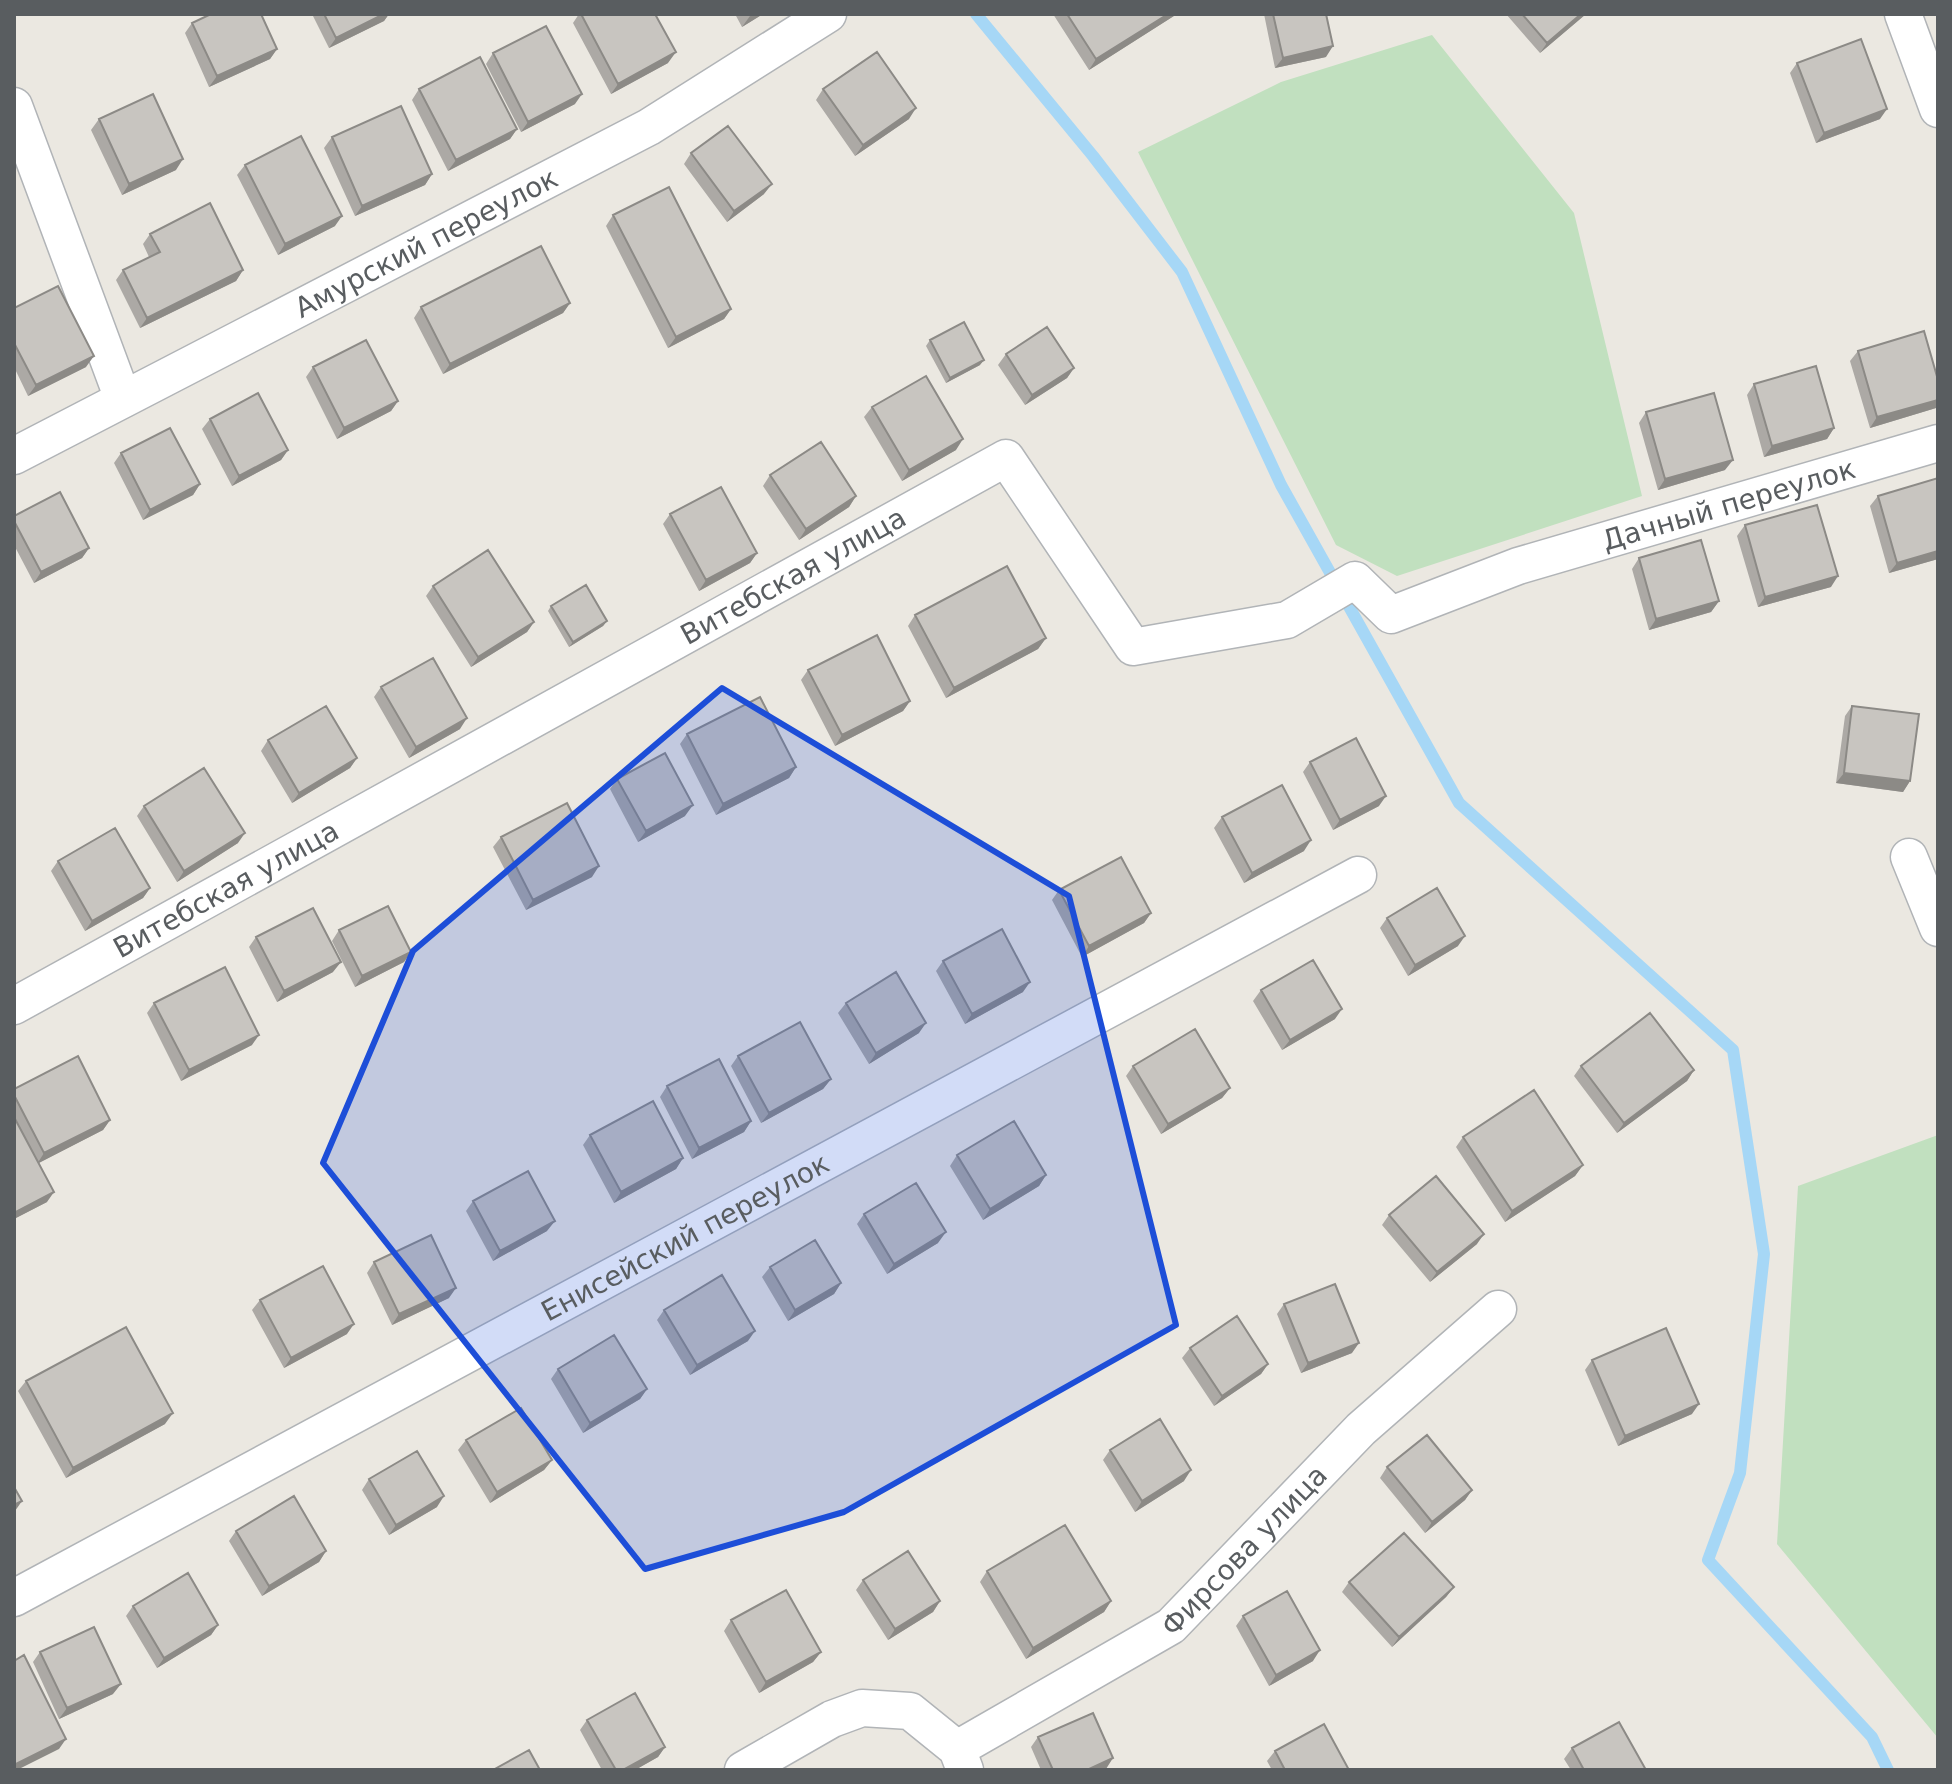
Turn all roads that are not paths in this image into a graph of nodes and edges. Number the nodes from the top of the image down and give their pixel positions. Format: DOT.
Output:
graph roads {
  1 [pos="828,14"];
  2 [pos="1903,14"];
  3 [pos="14,106"];
  4 [pos="1938,109"];
  5 [pos="123,399"];
  6 [pos="1938,443"];
  7 [pos="14,456"];
  8 [pos="1518,566"];
  9 [pos="1909,857"];
  10 [pos="1358,875"];
  11 [pos="1938,928"];
  12 [pos="14,1006"];
  13 [pos="1498,1309"];
  14 [pos="14,1598"];
  15 [pos="961,1760"];
  16 [pos="743,1770"];
  1 -- 5 [label="street, Амурский переулок"];
  2 -- 4 [label="street"];
  3 -- 5 [label="street"];
  5 -- 7 [label="street, Амурский переулок"];
  6 -- 8 [label="street, Дачный переулок"];
  8 -- 12 [label="street, Витебская улица"];
  9 -- 11 [label="street"];
  10 -- 14 [label="street, Енисейский переулок"];
  13 -- 15 [label="street, Фирсова улица"];
  15 -- 16 [label="street, Фирсова улица"];
}
